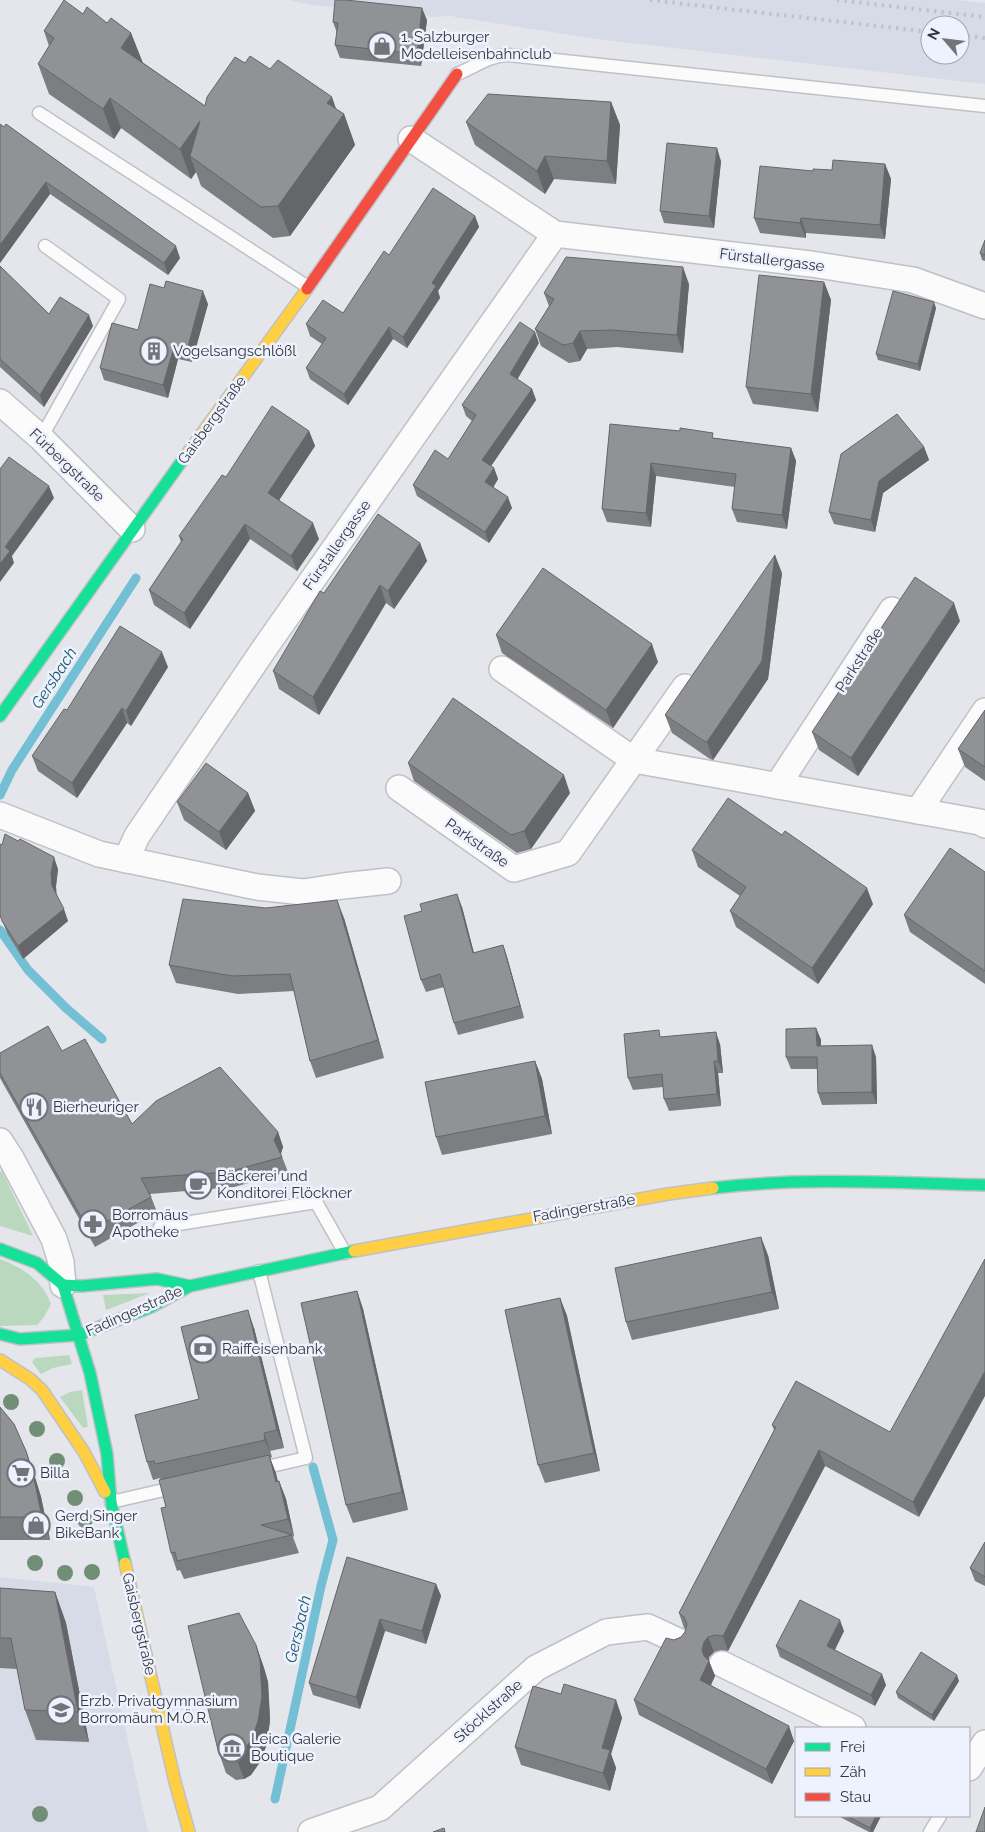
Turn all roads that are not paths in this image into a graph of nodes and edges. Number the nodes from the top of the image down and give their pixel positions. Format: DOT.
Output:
graph roads {
  1 [pos="457,74"];
  2 [pos="985,106"];
  3 [pos="39,113"];
  4 [pos="411,139"];
  5 [pos="555,234"];
  6 [pos="45,246"];
  7 [pos="308,287"];
  8 [pos="985,306"];
  9 [pos="0,402"];
  10 [pos="41,438"];
  11 [pos="132,529"];
  12 [pos="892,610"];
  13 [pos="502,669"];
  14 [pos="697,670"];
  15 [pos="985,711"];
  16 [pos="0,716"];
  17 [pos="634,760"];
  18 [pos="777,786"];
  19 [pos="399,788"];
  20 [pos="918,811"];
  21 [pos="0,815"];
  22 [pos="985,825"];
  23 [pos="126,860"];
  24 [pos="388,881"];
  25 [pos="0,1141"];
  26 [pos="985,1185"];
  27 [pos="160,1227"];
  28 [pos="0,1249"];
  29 [pos="345,1253"];
  30 [pos="259,1271"];
  31 [pos="63,1285"];
  32 [pos="190,1286"];
  33 [pos="0,1334"];
  34 [pos="79,1335"];
  35 [pos="0,1360"];
  36 [pos="247,1471"];
  37 [pos="189,1484"];
  38 [pos="111,1502"];
  39 [pos="678,1641"];
  40 [pos="722,1664"];
  41 [pos="851,1727"];
  42 [pos="985,1743"];
  43 [pos="970,1766"];
  44 [pos="970,1772"];
  45 [pos="985,1779"];
  46 [pos="939,1817"];
  47 [pos="189,1832"];
  48 [pos="311,1832"];
  49 [pos="930,1832"];
  1 -- 2 [label="lane"];
  1 -- 4 [label="street, Gaisbergstraße"];
  3 -- 7 [label="lane"];
  4 -- 5 [label="street, Fürstallergasse"];
  4 -- 7 [label="street, Gaisbergstraße"];
  5 -- 8 [label="street, Fürstallergasse"];
  5 -- 23 [label="street, Fürstallergasse"];
  6 -- 10 [label="lane"];
  7 -- 11 [label="street, Gaisbergstraße"];
  9 -- 10 [label="street, Fürbergstraße"];
  10 -- 11 [label="street, Fürbergstraße"];
  11 -- 16 [label="street, Gaisbergstraße"];
  12 -- 18 [label="street, Parkstraße"];
  13 -- 17 [label="street"];
  14 -- 17 [label="street, Parkstraße"];
  15 -- 20 [label="street"];
  17 -- 18 [label="street"];
  17 -- 19 [label="street, Parkstraße"];
  18 -- 20 [label="street"];
  20 -- 22 [label="street"];
  21 -- 23 [label="street"];
  23 -- 24 [label="street"];
  25 -- 31 [label="street, Gaisbergstraße"];
  26 -- 29 [label="street, Fadingerstraße"];
  27 -- 29 [label="lane"];
  28 -- 31 [label="street"];
  29 -- 30 [label="street, Fadingerstraße"];
  30 -- 32 [label="street, Fadingerstraße"];
  30 -- 36 [label="lane"];
  31 -- 32 [label="street, Fadingerstraße"];
  31 -- 34 [label="street, Gaisbergstraße"];
  32 -- 34 [label="street, Fadingerstraße"];
  33 -- 34 [label="street, Fadingerstraße"];
  34 -- 38 [label="street, Gaisbergstraße"];
  35 -- 38 [label="street, Gaisbergstraße"];
  37 -- 38 [label="lane"];
  38 -- 47 [label="street, Gaisbergstraße"];
  39 -- 48 [label="street, Stöcklstraße"];
  40 -- 41 [label="street"];
  42 -- 43 [label="street"];
  44 -- 45 [label="street"];
  46 -- 49 [label="lane"];
}
